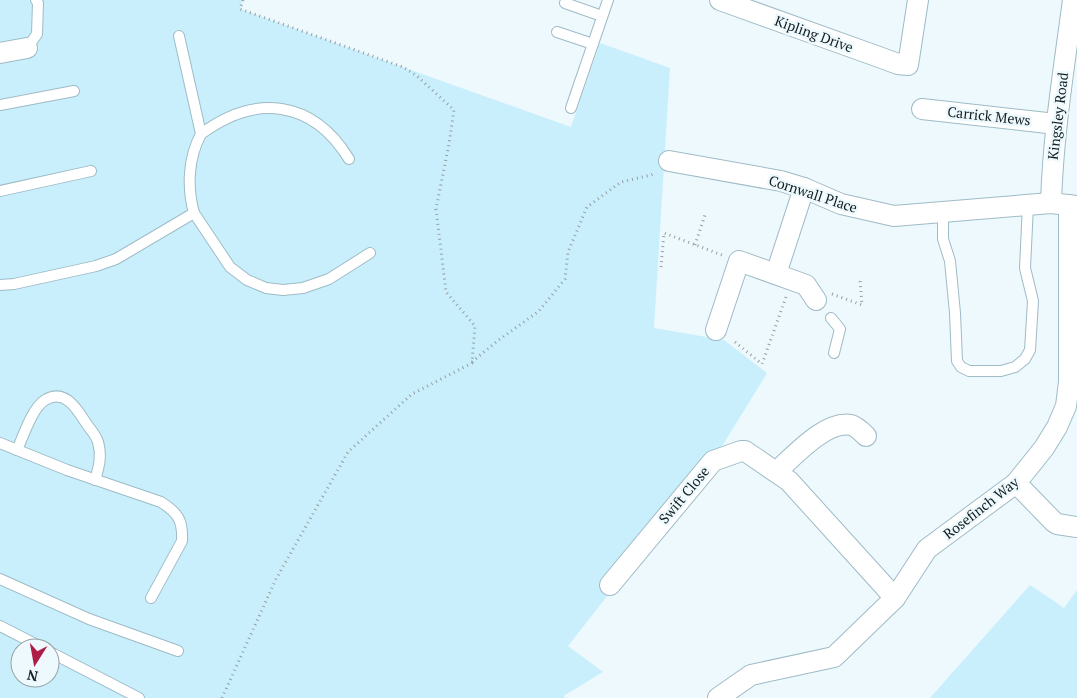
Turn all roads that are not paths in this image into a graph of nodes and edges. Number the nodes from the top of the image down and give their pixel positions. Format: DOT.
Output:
graph roads {
  1 [pos="36,0"];
  2 [pos="608,0"];
  3 [pos="720,0"];
  4 [pos="918,0"];
  5 [pos="1073,0"];
  6 [pos="565,3"];
  7 [pos="756,7"];
  8 [pos="602,16"];
  9 [pos="557,32"];
  10 [pos="180,36"];
  11 [pos="593,44"];
  12 [pos="27,48"];
  13 [pos="0,53"];
  14 [pos="74,91"];
  15 [pos="0,104"];
  16 [pos="571,108"];
  17 [pos="922,109"];
  18 [pos="1056,124"];
  19 [pos="201,134"];
  20 [pos="349,158"];
  21 [pos="669,161"];
  22 [pos="90,171"];
  23 [pos="804,188"];
  24 [pos="0,191"];
  25 [pos="1028,205"];
  26 [pos="1066,205"];
  27 [pos="943,212"];
  28 [pos="194,213"];
  29 [pos="370,252"];
  30 [pos="0,285"];
  31 [pos="831,318"];
  32 [pos="716,330"];
  33 [pos="834,353"];
  34 [pos="1073,354"];
  35 [pos="866,436"];
  36 [pos="0,443"];
  37 [pos="17,450"];
  38 [pos="778,471"];
  39 [pos="95,480"];
  40 [pos="1016,483"];
  41 [pos="1077,527"];
  42 [pos="0,579"];
  43 [pos="610,585"];
  44 [pos="152,598"];
  45 [pos="895,598"];
  46 [pos="0,626"];
  47 [pos="23,638"];
  48 [pos="178,651"];
  49 [pos="60,657"];
  50 [pos="139,698"];
  51 [pos="718,698"];
  1 -- 12 [label="lane"];
  2 -- 8 [label="lane"];
  3 -- 7 [label="street, Kipling Drive"];
  4 -- 7 [label="street, Kipling Drive"];
  5 -- 18 [label="street, Kingsley Road"];
  6 -- 8 [label="lane"];
  8 -- 11 [label="lane"];
  9 -- 11 [label="lane"];
  10 -- 19 [label="lane"];
  11 -- 16 [label="lane"];
  12 -- 13 [label="street"];
  14 -- 15 [label="lane"];
  17 -- 18 [label="street, Carrick Mews"];
  18 -- 26 [label="street, Kingsley Road"];
  19 -- 20 [label="lane"];
  19 -- 28 [label="lane"];
  21 -- 23 [label="street, Cornwall Place"];
  22 -- 24 [label="lane"];
  23 -- 27 [label="street, Cornwall Place"];
  23 -- 32 [label="street"];
  25 -- 26 [label="street, Cornwall Place"];
  25 -- 27 [label="street, Cornwall Place"];
  25 -- 27 [label="lane"];
  26 -- 34 [label="street, Rosefinch Way"];
  28 -- 29 [label="lane"];
  28 -- 30 [label="lane"];
  31 -- 33 [label="lane"];
  34 -- 40 [label="street, Rosefinch Way"];
  35 -- 38 [label="street"];
  36 -- 37 [label="lane"];
  37 -- 39 [label="lane"];
  37 -- 39 [label="lane"];
  38 -- 43 [label="street, Swift Close"];
  38 -- 45 [label="street, Swift Close"];
  39 -- 44 [label="lane"];
  40 -- 41 [label="street"];
  40 -- 45 [label="street, Rosefinch Way"];
  42 -- 48 [label="lane"];
  45 -- 51 [label="street, Rosefinch Way"];
  46 -- 47 [label="lane"];
  49 -- 50 [label="lane"];
}
